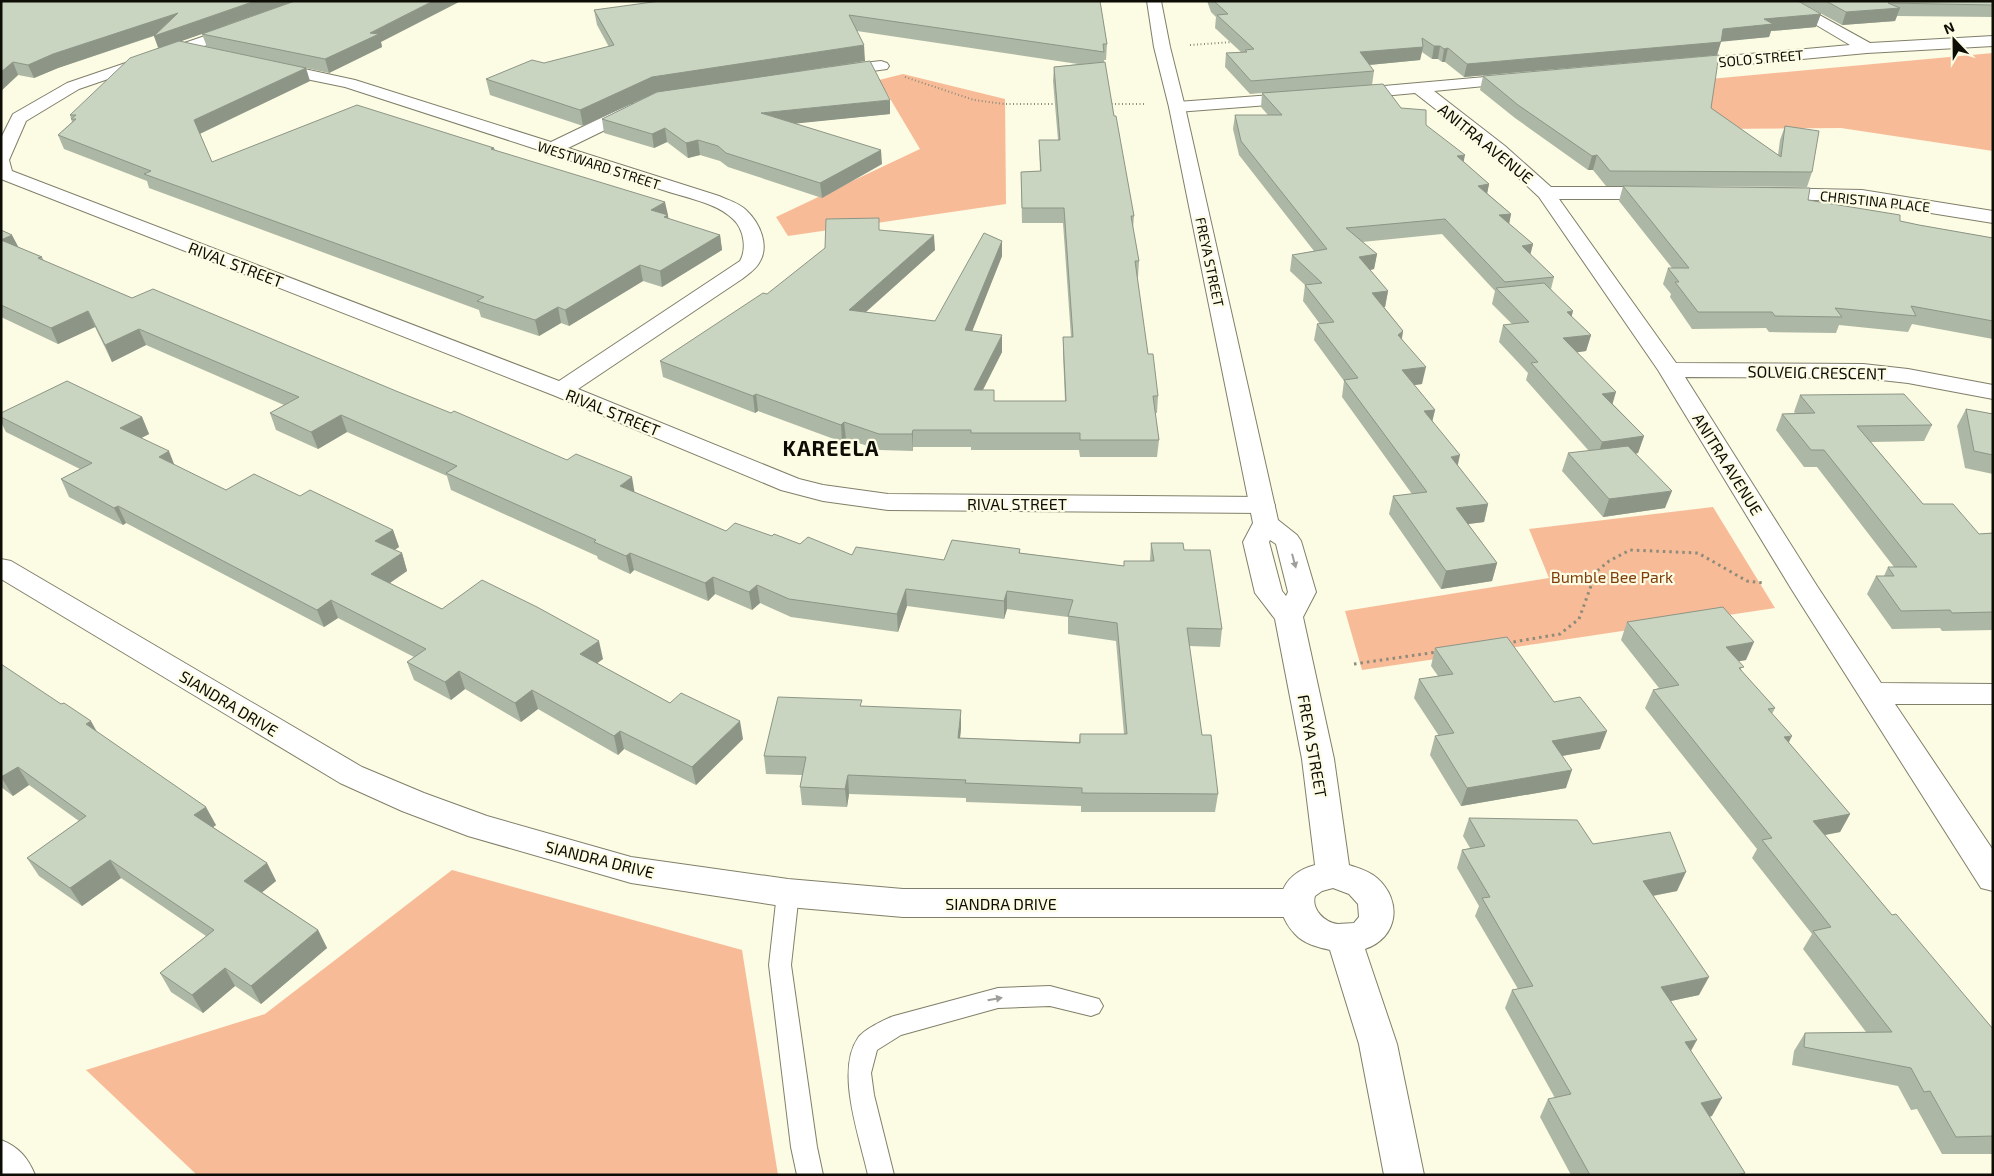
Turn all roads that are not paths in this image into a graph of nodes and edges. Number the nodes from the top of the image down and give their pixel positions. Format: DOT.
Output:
graph roads {
  1 [pos="1154,1"];
  2 [pos="1783,1"];
  3 [pos="255,23"];
  4 [pos="1993,41"];
  5 [pos="184,48"];
  6 [pos="1867,48"];
  7 [pos="214,54"];
  8 [pos="252,62"];
  9 [pos="881,66"];
  10 [pos="1662,66"];
  11 [pos="824,73"];
  12 [pos="1536,78"];
  13 [pos="1418,88"];
  14 [pos="1339,94"];
  15 [pos="1319,96"];
  16 [pos="648,102"];
  17 [pos="1176,107"];
  18 [pos="550,150"];
  19 [pos="1,160"];
  20 [pos="1546,193"];
  21 [pos="1672,193"];
  22 [pos="1750,194"];
  23 [pos="1993,217"];
  24 [pos="1669,370"];
  25 [pos="560,390"];
  26 [pos="1993,392"];
  27 [pos="1264,514"];
  28 [pos="1,567"];
  29 [pos="1873,693"];
  30 [pos="1993,694"];
  31 [pos="1333,875"];
  32 [pos="1993,878"];
  33 [pos="788,893"];
  34 [pos="1297,903"];
  35 [pos="1344,939"];
  36 [pos="1092,1006"];
  37 [pos="1,1159"];
  38 [pos="15,1175"];
  39 [pos="810,1175"];
  40 [pos="882,1175"];
  41 [pos="1404,1175"];
  1 -- 17 [label="street, FREYA STREET"];
  2 -- 6 [label="street"];
  3 -- 5 [label="street, RIVAL STREET"];
  4 -- 6 [label="street, SOLO STREET"];
  5 -- 7 [label="street"];
  5 -- 19 [label="street, RIVAL STREET"];
  6 -- 10 [label="street, SOLO STREET"];
  8 -- 18 [label="street, WESTWARD STREET"];
  9 -- 11 [label="street"];
  12 -- 13 [label="street"];
  13 -- 14 [label="street"];
  13 -- 20 [label="street, ANITRA AVENUE"];
  15 -- 17 [label="street"];
  16 -- 18 [label="street"];
  17 -- 27 [label="street, FREYA STREET"];
  18 -- 25 [label="street, WESTWARD STREET"];
  19 -- 25 [label="street, RIVAL STREET"];
  20 -- 21 [label="street"];
  20 -- 24 [label="street, ANITRA AVENUE"];
  22 -- 23 [label="street, CHRISTINA PLACE"];
  24 -- 26 [label="street, SOLVEIG CRESCENT"];
  24 -- 29 [label="street, ANITRA AVENUE"];
  25 -- 27 [label="street, RIVAL STREET"];
  27 -- 31 [label="street, FREYA STREET"];
  28 -- 33 [label="street, SIANDRA DRIVE"];
  29 -- 30 [label="street"];
  29 -- 32 [label="street, ANITRA AVENUE"];
  31 -- 34 [label="street"];
  31 -- 35 [label="street"];
  33 -- 34 [label="street, SIANDRA DRIVE"];
  33 -- 39 [label="lane"];
  34 -- 35 [label="street"];
  35 -- 41 [label="street"];
  40 -- 36 [label="lane, one-way"];
  37 -- 38 [label="street"];
}
